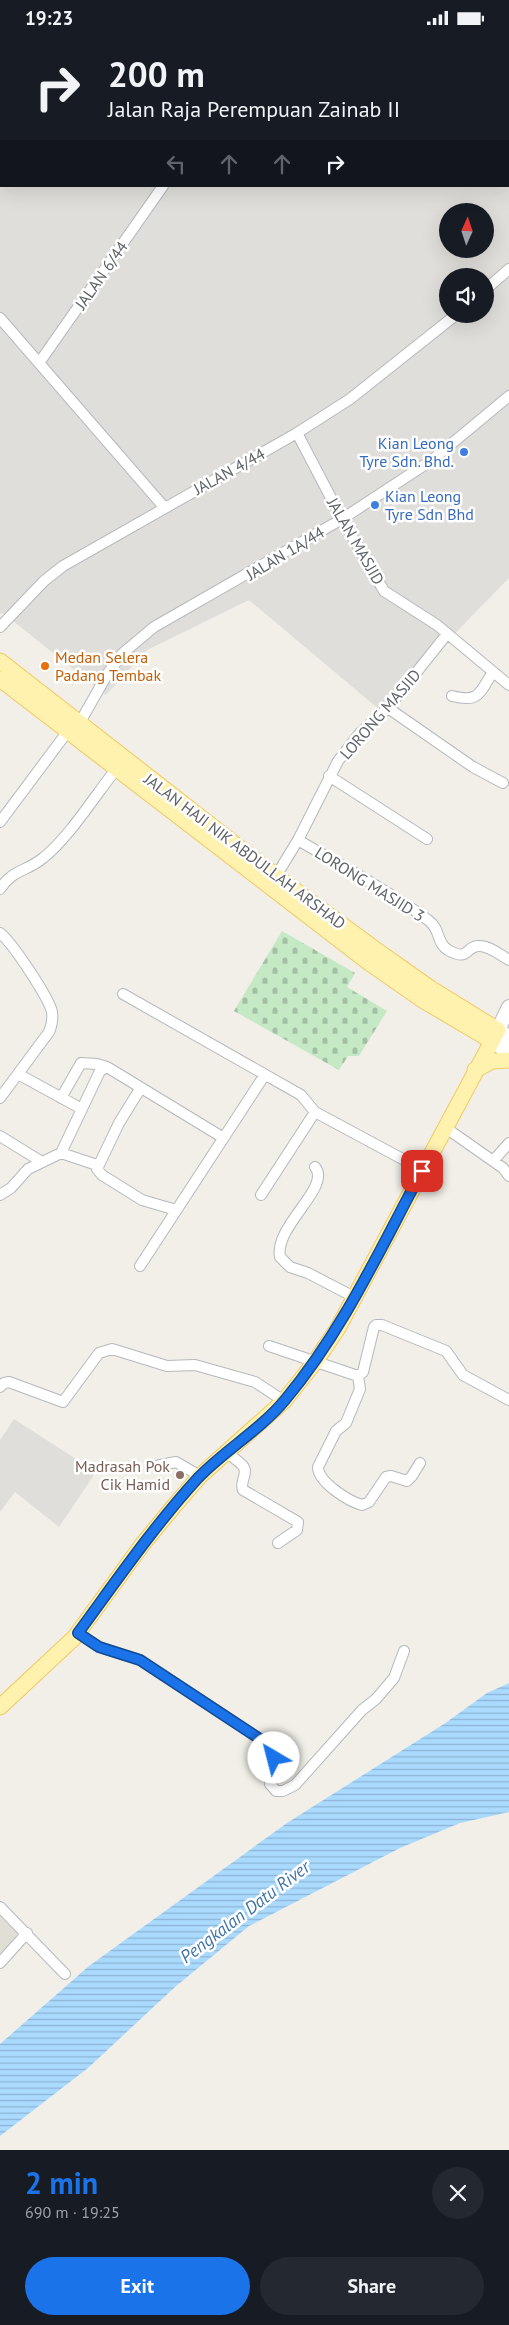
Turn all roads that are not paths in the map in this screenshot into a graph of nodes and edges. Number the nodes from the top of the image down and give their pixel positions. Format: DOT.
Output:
graph roads {
  1 [pos="162,187"];
  2 [pos="509,269"];
  3 [pos="494,282"];
  4 [pos="0,318"];
  5 [pos="446,323"];
  6 [pos="39,363"];
  7 [pos="509,395"];
  8 [pos="297,433"];
  9 [pos="164,507"];
  10 [pos="342,519"];
  11 [pos="0,627"];
  12 [pos="447,634"];
  13 [pos="1,661"];
  14 [pos="493,672"];
  15 [pos="0,679"];
  16 [pos="509,685"];
  17 [pos="452,696"];
  18 [pos="388,708"];
  19 [pos="74,728"];
  20 [pos="117,768"];
  21 [pos="329,776"];
  22 [pos="503,783"];
  23 [pos="0,822"];
  24 [pos="427,839"];
  25 [pos="298,840"];
  26 [pos="276,876"];
  27 [pos="0,889"];
  28 [pos="0,933"];
  29 [pos="509,960"];
  30 [pos="123,994"];
  31 [pos="509,1007"];
  32 [pos="500,1036"];
  33 [pos="509,1052"];
  34 [pos="509,1060"];
  35 [pos="107,1067"];
  36 [pos="474,1071"];
  37 [pos="18,1074"];
  38 [pos="264,1076"];
  39 [pos="140,1089"];
  40 [pos="0,1098"];
  41 [pos="61,1098"];
  42 [pos="82,1109"];
  43 [pos="315,1112"];
  44 [pos="446,1128"];
  45 [pos="0,1136"];
  46 [pos="222,1137"];
  47 [pos="509,1143"];
  48 [pos="61,1153"];
  49 [pos="42,1161"];
  50 [pos="493,1161"];
  51 [pos="97,1165"];
  52 [pos="315,1167"];
  53 [pos="422,1171"];
  54 [pos="509,1176"];
  55 [pos="0,1195"];
  56 [pos="261,1195"];
  57 [pos="176,1210"];
  58 [pos="140,1266"];
  59 [pos="354,1297"];
  60 [pos="269,1346"];
  61 [pos="315,1362"];
  62 [pos="358,1376"];
  63 [pos="0,1387"];
  64 [pos="509,1400"];
  65 [pos="284,1401"];
  66 [pos="226,1453"];
  67 [pos="420,1463"];
  68 [pos="156,1466"];
  69 [pos="200,1477"];
  70 [pos="278,1543"];
  71 [pos="78,1633"];
  72 [pos="404,1651"];
  73 [pos="0,1707"];
  74 [pos="0,1907"];
  75 [pos="27,1933"];
  76 [pos="0,1963"];
  77 [pos="65,1973"];
  1 -- 6 [label="street, JALAN 6/44"];
  2 -- 3 [label="street"];
  4 -- 6 [label="street"];
  5 -- 8 [label="street, JALAN 4/44"];
  6 -- 9 [label="street"];
  7 -- 10 [label="street, JALAN 1A/44"];
  8 -- 9 [label="street, JALAN 4/44"];
  8 -- 10 [label="street, JALAN MASJID"];
  9 -- 11 [label="street, JALAN 4/44"];
  10 -- 12 [label="street, JALAN MASJID"];
  10 -- 19 [label="street, JALAN 1A/44"];
  12 -- 14 [label="street, JALAN MASJID"];
  12 -- 18 [label="street, LORONG MASJID"];
  13 -- 19 [label="main road, JALAN HAJI NIK ABDULLAH ARSHAD"];
  14 -- 16 [label="street, JALAN MASJID"];
  14 -- 17 [label="street"];
  15 -- 19 [label="main road, JALAN HAJI NIK ABDULLAH ARSHAD"];
  18 -- 21 [label="street, LORONG MASJID"];
  18 -- 22 [label="street"];
  19 -- 20 [label="main road, JALAN HAJI NIK ABDULLAH ARSHAD"];
  19 -- 23 [label="street, JALAN 1A/44"];
  19 -- 26 [label="main road, JALAN HAJI NIK ABDULLAH ARSHAD"];
  20 -- 27 [label="street"];
  20 -- 32 [label="main road, JALAN HAJI NIK ABDULLAH ARSHAD"];
  21 -- 24 [label="street"];
  21 -- 25 [label="street, LORONG MASJID"];
  25 -- 26 [label="street, LORONG MASJID"];
  25 -- 29 [label="street, LORONG MASJID 3"];
  26 -- 32 [label="main road, JALAN HAJI NIK ABDULLAH ARSHAD"];
  28 -- 37 [label="street"];
  30 -- 38 [label="street"];
  31 -- 32 [label="main road"];
  32 -- 33 [label="main road"];
  32 -- 36 [label="main road"];
  34 -- 36 [label="main road"];
  35 -- 39 [label="street"];
  35 -- 41 [label="street"];
  35 -- 42 [label="street"];
  36 -- 44 [label="main road"];
  37 -- 40 [label="street"];
  37 -- 41 [label="street"];
  38 -- 43 [label="street"];
  38 -- 46 [label="street"];
  39 -- 46 [label="street"];
  39 -- 51 [label="street"];
  41 -- 42 [label="street"];
  42 -- 48 [label="street"];
  43 -- 53 [label="street"];
  43 -- 56 [label="street"];
  44 -- 50 [label="street"];
  44 -- 53 [label="main road"];
  45 -- 49 [label="street"];
  46 -- 57 [label="street"];
  47 -- 50 [label="street"];
  48 -- 49 [label="street"];
  48 -- 51 [label="street"];
  49 -- 55 [label="street"];
  50 -- 54 [label="street"];
  51 -- 57 [label="street"];
  52 -- 59 [label="street"];
  53 -- 59 [label="main road"];
  57 -- 58 [label="street"];
  59 -- 61 [label="main road"];
  60 -- 61 [label="street"];
  61 -- 62 [label="street"];
  61 -- 65 [label="main road"];
  62 -- 64 [label="street"];
  62 -- 67 [label="street"];
  63 -- 65 [label="street"];
  65 -- 66 [label="main road"];
  66 -- 69 [label="main road"];
  66 -- 70 [label="street"];
  68 -- 69 [label="street"];
  69 -- 71 [label="main road"];
  71 -- 72 [label="street"];
  71 -- 73 [label="main road"];
  74 -- 75 [label="street"];
  75 -- 76 [label="street"];
  75 -- 77 [label="street"];
}
